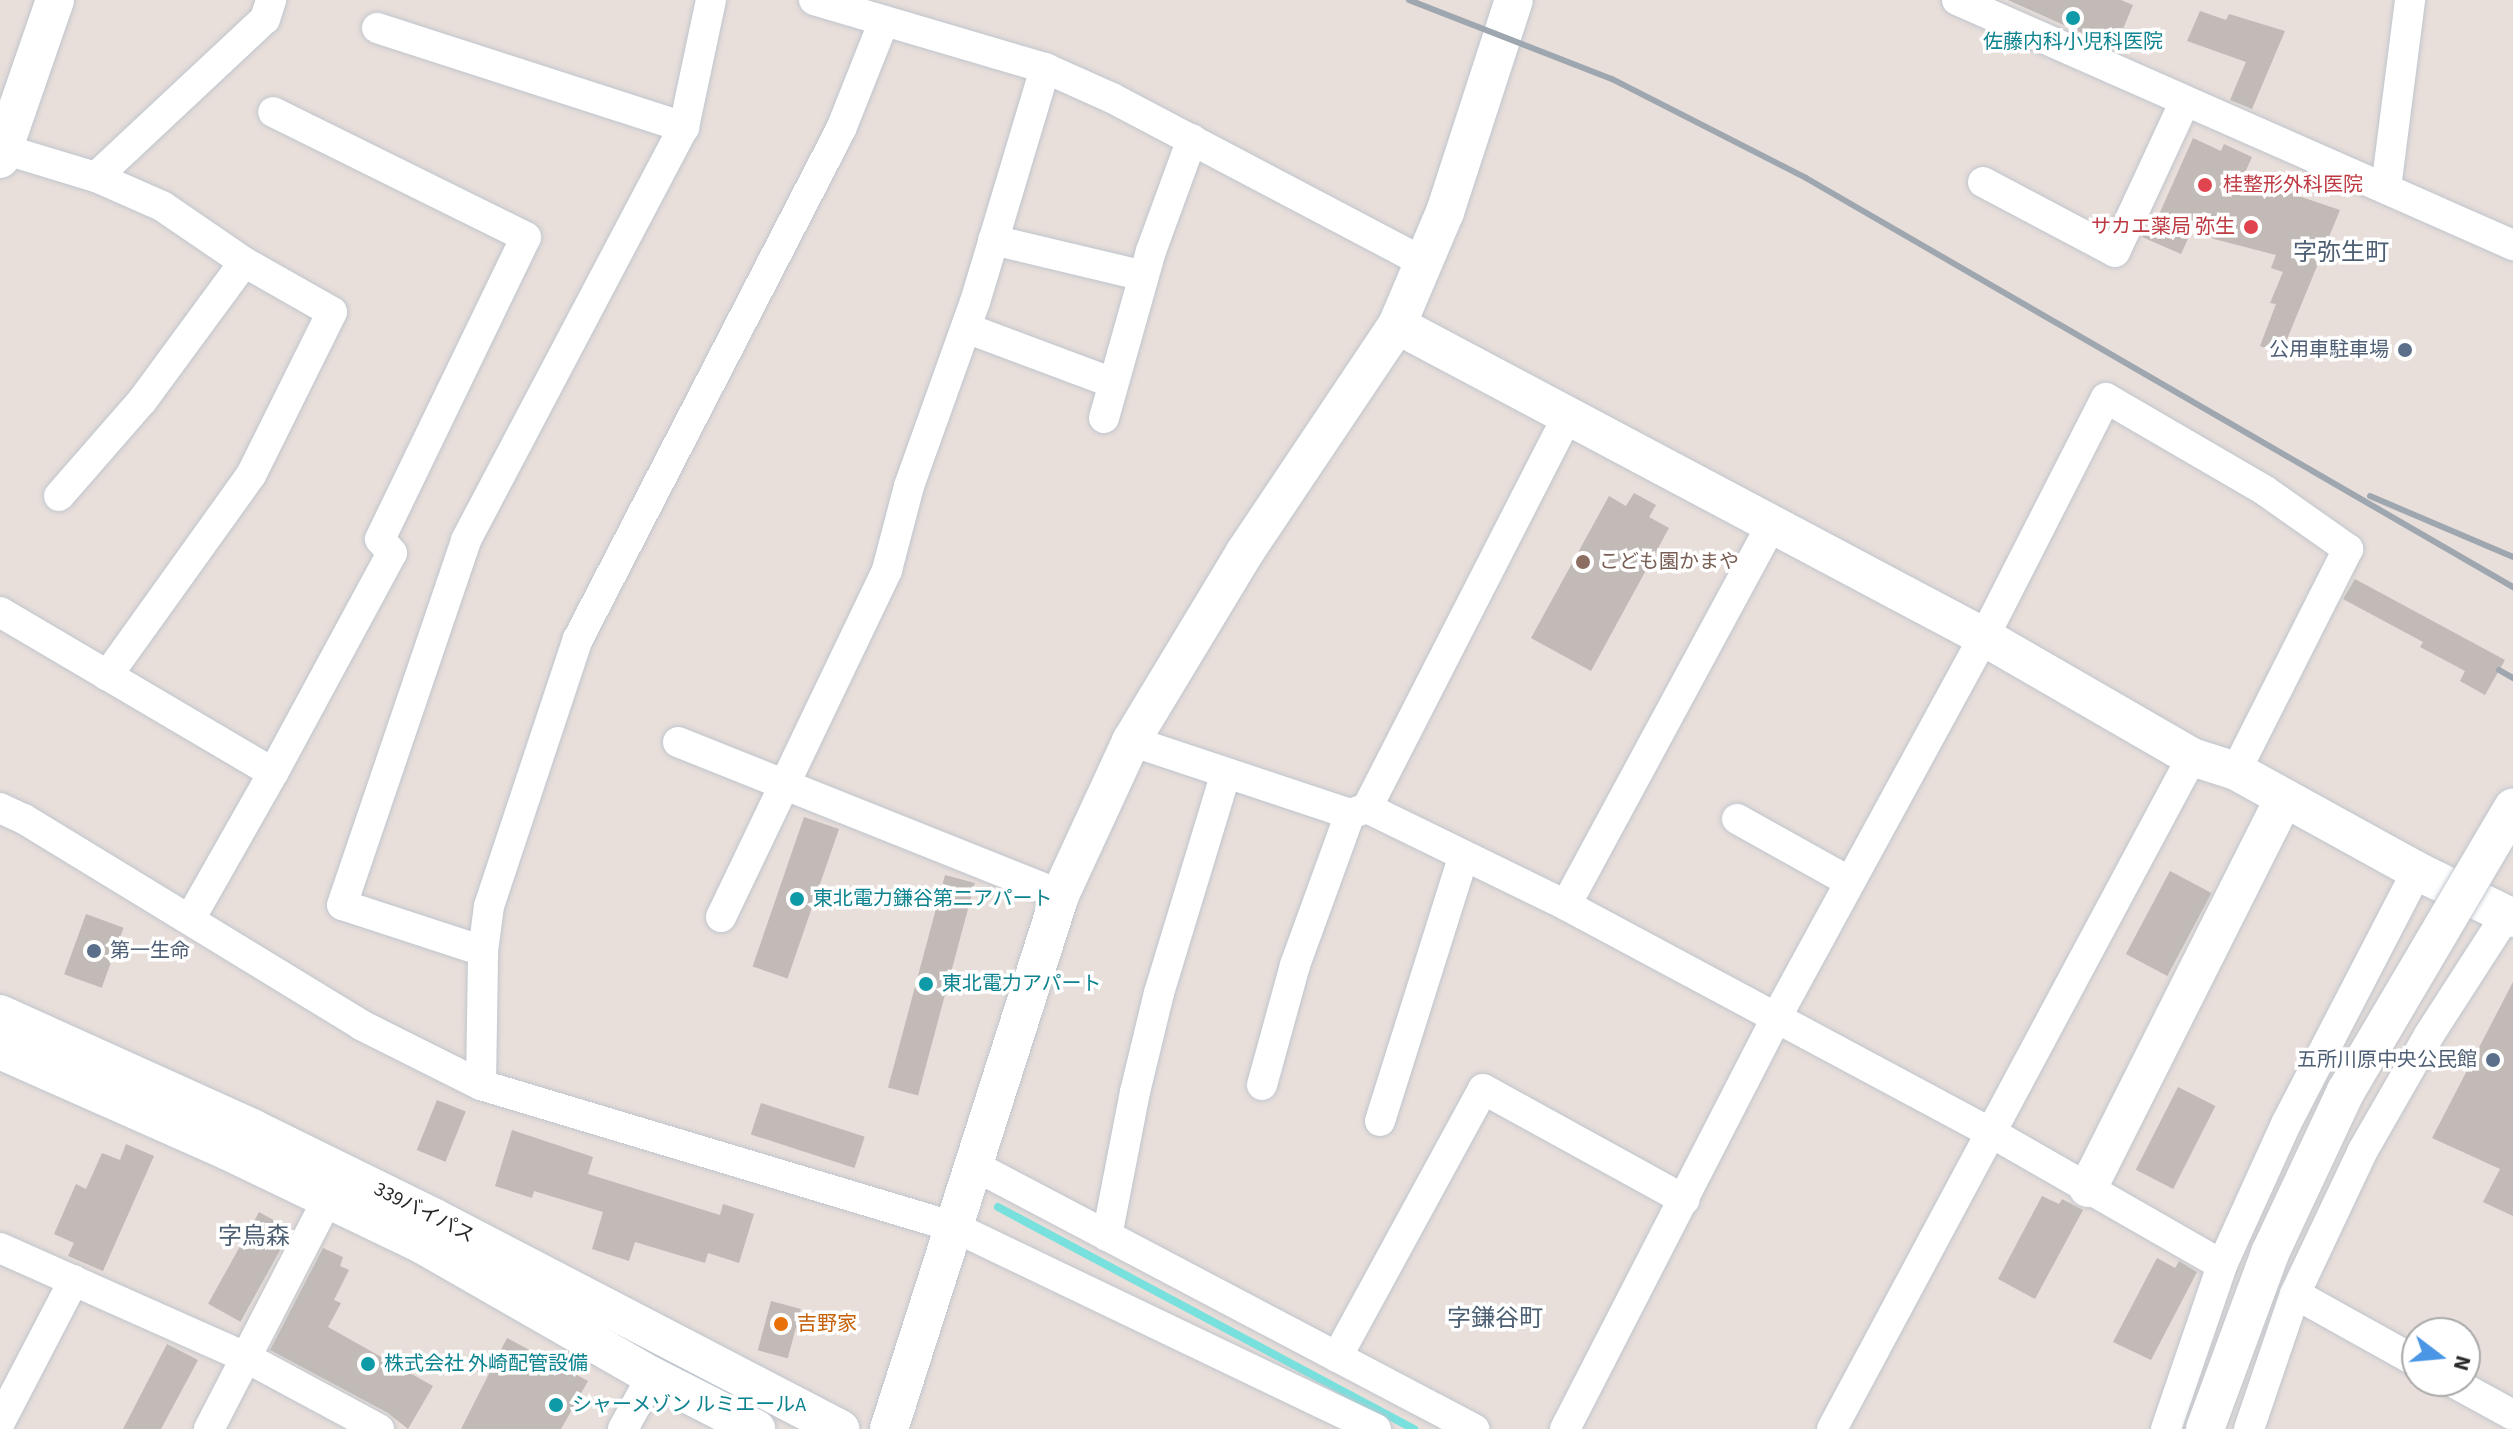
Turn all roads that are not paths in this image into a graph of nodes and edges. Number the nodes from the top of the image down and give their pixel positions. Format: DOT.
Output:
graph roads {
  1 [pos="55,0"];
  2 [pos="271,0"];
  3 [pos="711,0"];
  4 [pos="814,0"];
  5 [pos="1514,0"];
  6 [pos="1957,0"];
  7 [pos="2410,0"];
  8 [pos="884,21"];
  9 [pos="377,28"];
  10 [pos="1045,68"];
  11 [pos="2185,101"];
  12 [pos="273,112"];
  13 [pos="684,127"];
  14 [pos="1192,139"];
  15 [pos="2,154"];
  16 [pos="96,177"];
  17 [pos="1983,182"];
  18 [pos="2386,188"];
  19 [pos="993,240"];
  20 [pos="2513,245"];
  21 [pos="244,262"];
  22 [pos="1425,263"];
  23 [pos="1144,276"];
  24 [pos="1397,325"];
  25 [pos="966,328"];
  26 [pos="1113,383"];
  27 [pos="1104,418"];
  28 [pos="1567,418"];
  29 [pos="59,496"];
  30 [pos="1771,526"];
  31 [pos="0,612"];
  32 [pos="1984,637"];
  33 [pos="107,676"];
  34 [pos="1131,741"];
  35 [pos="678,742"];
  36 [pos="2192,757"];
  37 [pos="2236,771"];
  38 [pos="273,773"];
  39 [pos="1226,773"];
  40 [pos="785,784"];
  41 [pos="2284,799"];
  42 [pos="2513,807"];
  43 [pos="0,808"];
  44 [pos="1358,811"];
  45 [pos="1737,819"];
  46 [pos="1463,858"];
  47 [pos="2417,871"];
  48 [pos="1850,882"];
  49 [pos="1060,895"];
  50 [pos="1566,905"];
  51 [pos="2510,916"];
  52 [pos="721,917"];
  53 [pos="190,919"];
  54 [pos="483,951"];
  55 [pos="0,1014"];
  56 [pos="1776,1018"];
  57 [pos="0,1050"];
  58 [pos="481,1085"];
  59 [pos="1262,1085"];
  60 [pos="1380,1121"];
  61 [pos="1990,1132"];
  62 [pos="971,1164"];
  63 [pos="2088,1188"];
  64 [pos="327,1200"];
  65 [pos="1685,1200"];
  66 [pos="952,1226"];
  67 [pos="1107,1236"];
  68 [pos="0,1248"];
  69 [pos="2222,1265"];
  70 [pos="74,1280"];
  71 [pos="2295,1294"];
  72 [pos="2401,1353"];
  73 [pos="1337,1357"];
  74 [pos="247,1358"];
  75 [pos="652,1376"];
  76 [pos="2480,1397"];
  77 [pos="2513,1415"];
  78 [pos="0,1422"];
  79 [pos="209,1429"];
  80 [pos="379,1429"];
  81 [pos="623,1429"];
  82 [pos="756,1429"];
  83 [pos="840,1429"];
  84 [pos="889,1429"];
  85 [pos="1376,1429"];
  86 [pos="1474,1429"];
  87 [pos="1565,1429"];
  88 [pos="1832,1429"];
  89 [pos="2166,1429"];
  90 [pos="2205,1429"];
  91 [pos="2249,1429"];
  1 -- 15 [label="street"];
  2 -- 16 [label="street"];
  3 -- 13 [label="street"];
  4 -- 8 [label="street"];
  5 -- 22 [label="street"];
  6 -- 11 [label="street"];
  7 -- 18 [label="street"];
  8 -- 10 [label="street"];
  8 -- 54 [label="street"];
  9 -- 13 [label="street"];
  10 -- 14 [label="street"];
  10 -- 19 [label="street"];
  11 -- 17 [label="street"];
  11 -- 18 [label="street"];
  12 -- 38 [label="street"];
  13 -- 54 [label="street"];
  14 -- 22 [label="street"];
  14 -- 23 [label="street"];
  15 -- 16 [label="street"];
  16 -- 21 [label="street"];
  18 -- 20 [label="street"];
  19 -- 23 [label="street"];
  19 -- 25 [label="street"];
  21 -- 29 [label="street"];
  21 -- 33 [label="street"];
  22 -- 24 [label="street"];
  23 -- 26 [label="street"];
  24 -- 28 [label="street"];
  24 -- 34 [label="street"];
  25 -- 26 [label="street"];
  25 -- 40 [label="street"];
  26 -- 27 [label="street"];
  28 -- 30 [label="street"];
  28 -- 44 [label="street"];
  30 -- 32 [label="street"];
  30 -- 50 [label="street"];
  31 -- 33 [label="street"];
  32 -- 36 [label="street"];
  32 -- 37 [label="street"];
  32 -- 48 [label="street"];
  33 -- 38 [label="street"];
  34 -- 39 [label="street"];
  34 -- 49 [label="street"];
  35 -- 40 [label="street"];
  36 -- 37 [label="street"];
  36 -- 61 [label="street"];
  37 -- 41 [label="street"];
  38 -- 53 [label="street"];
  39 -- 44 [label="street"];
  39 -- 67 [label="street"];
  40 -- 49 [label="street"];
  40 -- 52 [label="street"];
  41 -- 47 [label="street"];
  41 -- 63 [label="street"];
  42 -- 90 [label="street, bridge"];
  43 -- 53 [label="street"];
  44 -- 46 [label="street"];
  44 -- 59 [label="street"];
  45 -- 48 [label="street"];
  46 -- 50 [label="street"];
  46 -- 60 [label="street"];
  47 -- 51 [label="street"];
  47 -- 69 [label="street"];
  48 -- 56 [label="street"];
  49 -- 62 [label="street"];
  50 -- 56 [label="street"];
  51 -- 71 [label="street"];
  53 -- 58 [label="street"];
  54 -- 58 [label="street"];
  55 -- 83 [label="street, 339バイパス"];
  56 -- 61 [label="street"];
  56 -- 65 [label="street"];
  57 -- 64 [label="street"];
  58 -- 66 [label="street"];
  61 -- 63 [label="street"];
  61 -- 88 [label="street"];
  62 -- 66 [label="street"];
  62 -- 67 [label="street"];
  63 -- 69 [label="street"];
  64 -- 74 [label="street"];
  64 -- 75 [label="street"];
  65 -- 73 [label="street"];
  65 -- 87 [label="street"];
  66 -- 84 [label="street"];
  66 -- 85 [label="street"];
  67 -- 73 [label="street"];
  68 -- 70 [label="street"];
  69 -- 89 [label="street"];
  70 -- 74 [label="street"];
  70 -- 78 [label="street"];
  71 -- 72 [label="street"];
  71 -- 91 [label="street"];
  73 -- 86 [label="street"];
  74 -- 79 [label="street"];
  74 -- 80 [label="street"];
  75 -- 81 [label="street"];
  75 -- 82 [label="street"];
  76 -- 77 [label="street"];
}
